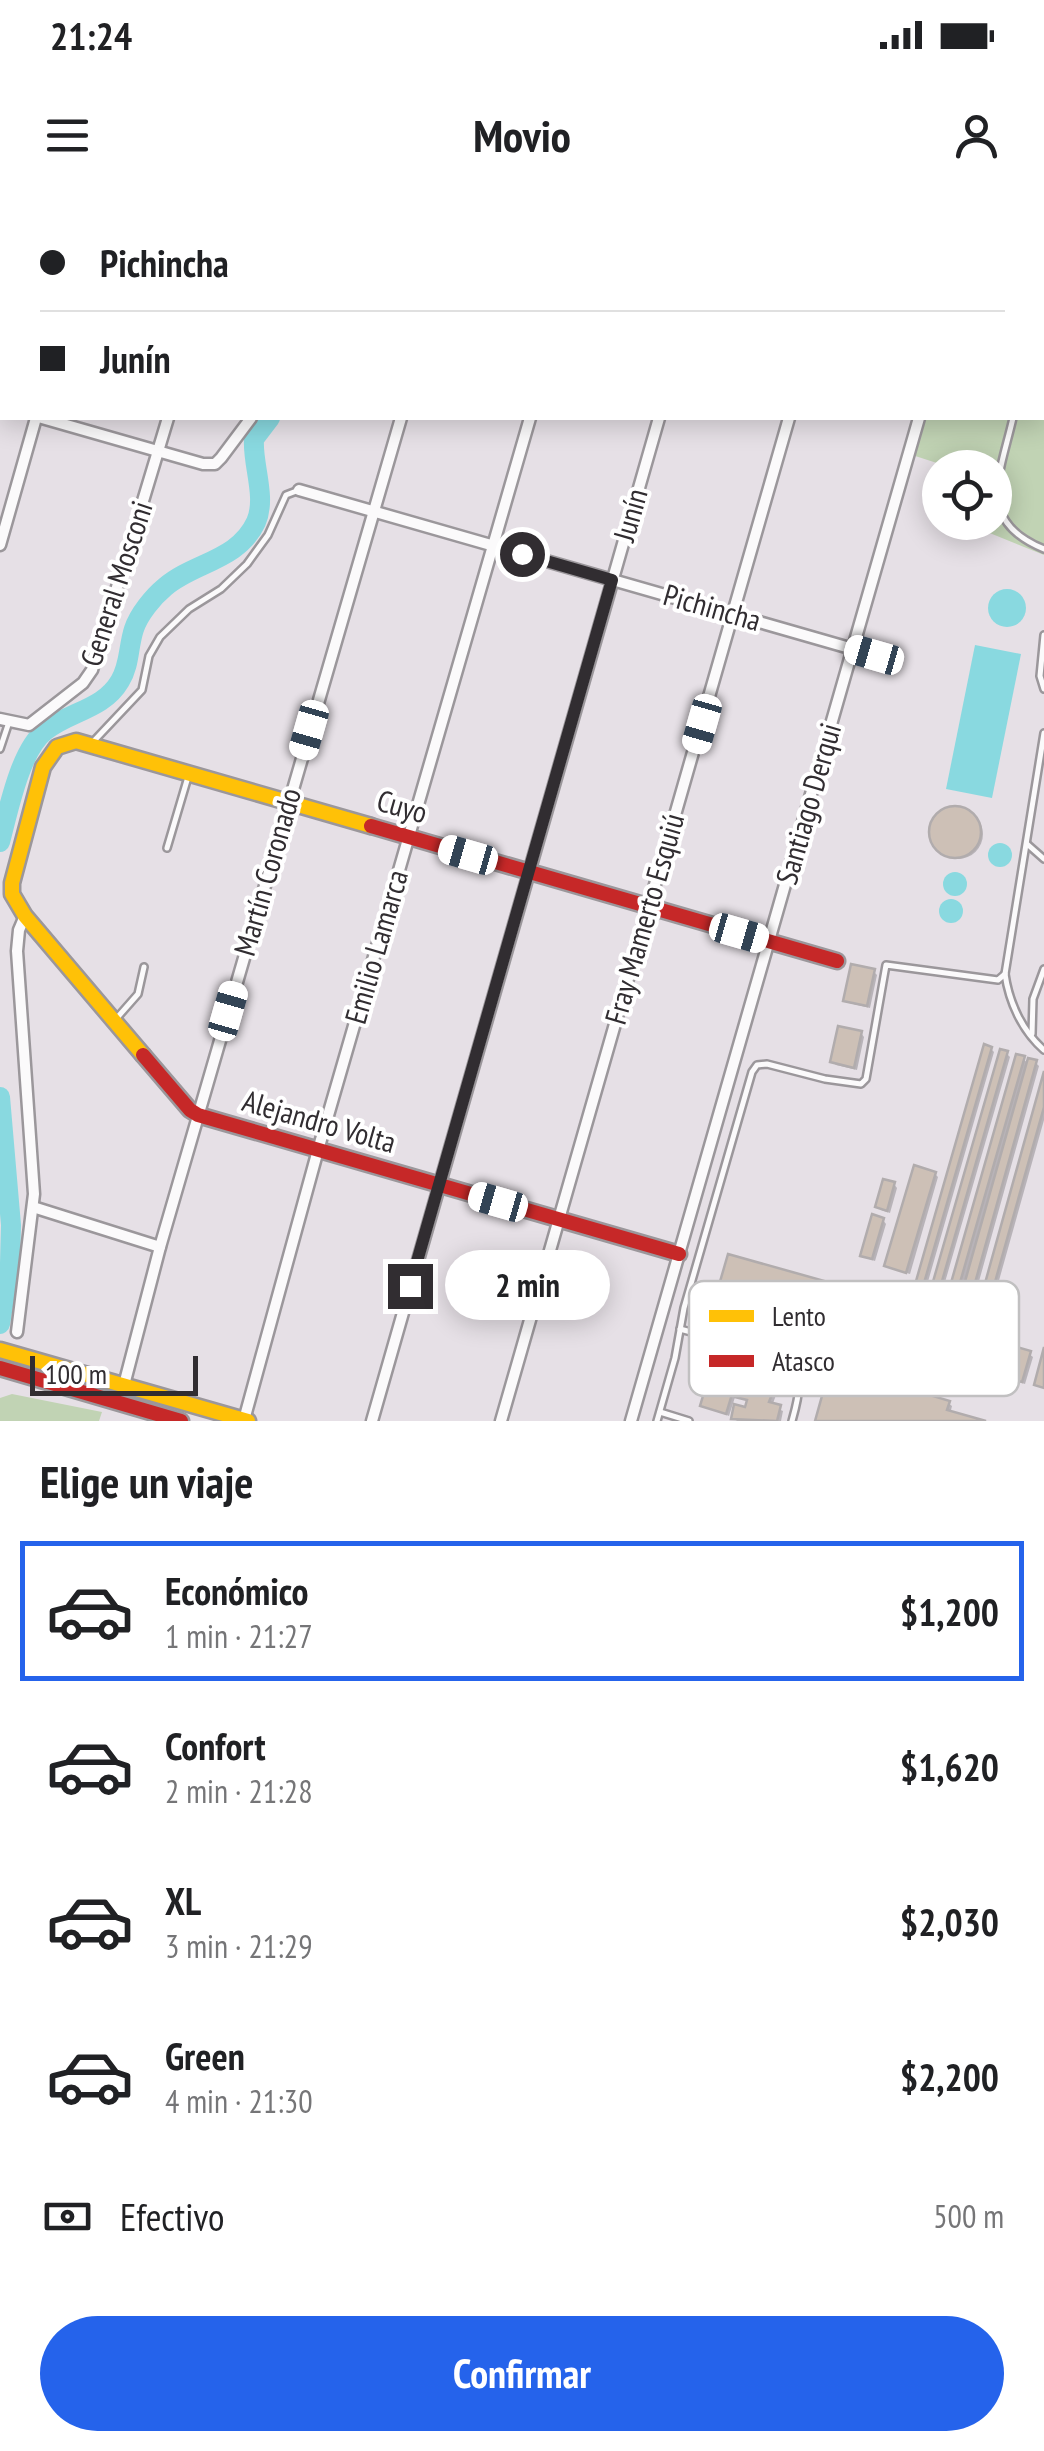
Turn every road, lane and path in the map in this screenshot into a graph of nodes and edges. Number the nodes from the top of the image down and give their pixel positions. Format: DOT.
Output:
graph roads {
  1 [pos="38,420"];
  2 [pos="46,420"];
  3 [pos="167,420"];
  4 [pos="249,420"];
  5 [pos="399,420"];
  6 [pos="529,420"];
  7 [pos="658,420"];
  8 [pos="789,420"];
  9 [pos="917,420"];
  10 [pos="1013,420"];
  11 [pos="158,450"];
  12 [pos="299,490"];
  13 [pos="372,511"];
  14 [pos="0,546"];
  15 [pos="492,546"];
  16 [pos="1044,549"];
  17 [pos="612,580"];
  18 [pos="733,614"];
  19 [pos="1044,635"];
  20 [pos="853,649"];
  21 [pos="894,660"];
  22 [pos="1044,689"];
  23 [pos="4,720"];
  24 [pos="1044,733"];
  25 [pos="90,745"];
  26 [pos="0,749"];
  27 [pos="189,774"];
  28 [pos="288,803"];
  29 [pos="408,838"];
  30 [pos="1026,844"];
  31 [pos="167,848"];
  32 [pos="1044,858"];
  33 [pos="528,872"];
  34 [pos="649,907"];
  35 [pos="25,916"];
  36 [pos="769,942"];
  37 [pos="837,961"];
  38 [pos="144,967"];
  39 [pos="1044,969"];
  40 [pos="1005,974"];
  41 [pos="114,1021"];
  42 [pos="1033,1039"];
  43 [pos="1044,1050"];
  44 [pos="198,1115"];
  45 [pos="318,1150"];
  46 [pos="438,1184"];
  47 [pos="33,1206"];
  48 [pos="557,1219"];
  49 [pos="160,1246"];
  50 [pos="679,1254"];
  51 [pos="693,1281"];
  52 [pos="689,1297"];
  53 [pos="680,1329"];
  54 [pos="689,1331"];
  55 [pos="17,1332"];
  56 [pos="6,1352"];
  57 [pos="4,1369"];
  58 [pos="124,1385"];
  59 [pos="797,1396"];
  60 [pos="660,1412"];
  61 [pos="246,1420"];
  62 [pos="181,1421"];
  63 [pos="372,1421"];
  64 [pos="502,1421"];
  65 [pos="631,1421"];
  66 [pos="657,1421"];
  67 [pos="689,1421"];
  68 [pos="792,1421"];
  1 -- 14 [label="street"];
  2 -- 11 [label="street"];
  3 -- 11 [label="street, General Mosconi"];
  4 -- 11 [label="street"];
  5 -- 13 [label="street, Martín Coronado"];
  6 -- 15 [label="street, Emilio Lamarca"];
  7 -- 17 [label="street, Junín"];
  8 -- 18 [label="street, Fray Mamerto Esquiú"];
  9 -- 20 [label="street, Santiago Derqui"];
  10 -- 16 [label="lane"];
  11 -- 23 [label="street, General Mosconi"];
  12 -- 13 [label="street, Pichincha"];
  12 -- 25 [label="lane"];
  13 -- 15 [label="street, Pichincha"];
  13 -- 28 [label="street, Martín Coronado"];
  15 -- 17 [label="street, Pichincha"];
  15 -- 29 [label="street, Emilio Lamarca"];
  17 -- 18 [label="street, Pichincha"];
  17 -- 33 [label="street, Junín"];
  18 -- 20 [label="street, Pichincha"];
  18 -- 34 [label="street, Fray Mamerto Esquiú"];
  19 -- 22 [label="lane"];
  20 -- 21 [label="street, Pichincha"];
  20 -- 36 [label="street, Santiago Derqui"];
  23 -- 26 [label="lane"];
  24 -- 30 [label="lane"];
  25 -- 27 [label="street, Cuyo"];
  25 -- 35 [label="street, Cuyo"];
  27 -- 28 [label="street, Cuyo"];
  27 -- 31 [label="lane"];
  28 -- 29 [label="street, Cuyo"];
  28 -- 44 [label="street, Martín Coronado"];
  29 -- 33 [label="street, Cuyo"];
  29 -- 45 [label="street, Emilio Lamarca"];
  30 -- 32 [label="lane"];
  30 -- 40 [label="lane"];
  33 -- 34 [label="street, Cuyo"];
  33 -- 46 [label="street, Junín"];
  34 -- 36 [label="street, Cuyo"];
  34 -- 48 [label="street, Fray Mamerto Esquiú"];
  35 -- 41 [label="street, Alejandro Volta"];
  35 -- 47 [label="street"];
  36 -- 37 [label="street, Cuyo"];
  36 -- 50 [label="street, Santiago Derqui"];
  38 -- 41 [label="lane"];
  39 -- 42 [label="lane"];
  40 -- 42 [label="lane"];
  40 -- 51 [label="lane"];
  41 -- 44 [label="street, Alejandro Volta"];
  42 -- 43 [label="lane"];
  44 -- 45 [label="street, Alejandro Volta"];
  44 -- 49 [label="street, Martín Coronado"];
  45 -- 46 [label="street, Alejandro Volta"];
  45 -- 61 [label="street, Emilio Lamarca"];
  46 -- 48 [label="street, Alejandro Volta"];
  46 -- 63 [label="street, Junín"];
  47 -- 49 [label="street"];
  47 -- 55 [label="street"];
  48 -- 50 [label="street, Alejandro Volta"];
  48 -- 64 [label="street, Fray Mamerto Esquiú"];
  49 -- 58 [label="street, Martín Coronado"];
  50 -- 65 [label="street, Santiago Derqui"];
  52 -- 53 [label="lane"];
  53 -- 54 [label="lane"];
  53 -- 60 [label="lane"];
  56 -- 58 [label="street"];
  57 -- 62 [label="street"];
  58 -- 61 [label="street"];
  59 -- 68 [label="lane"];
  60 -- 66 [label="lane"];
  60 -- 67 [label="lane"];
}
